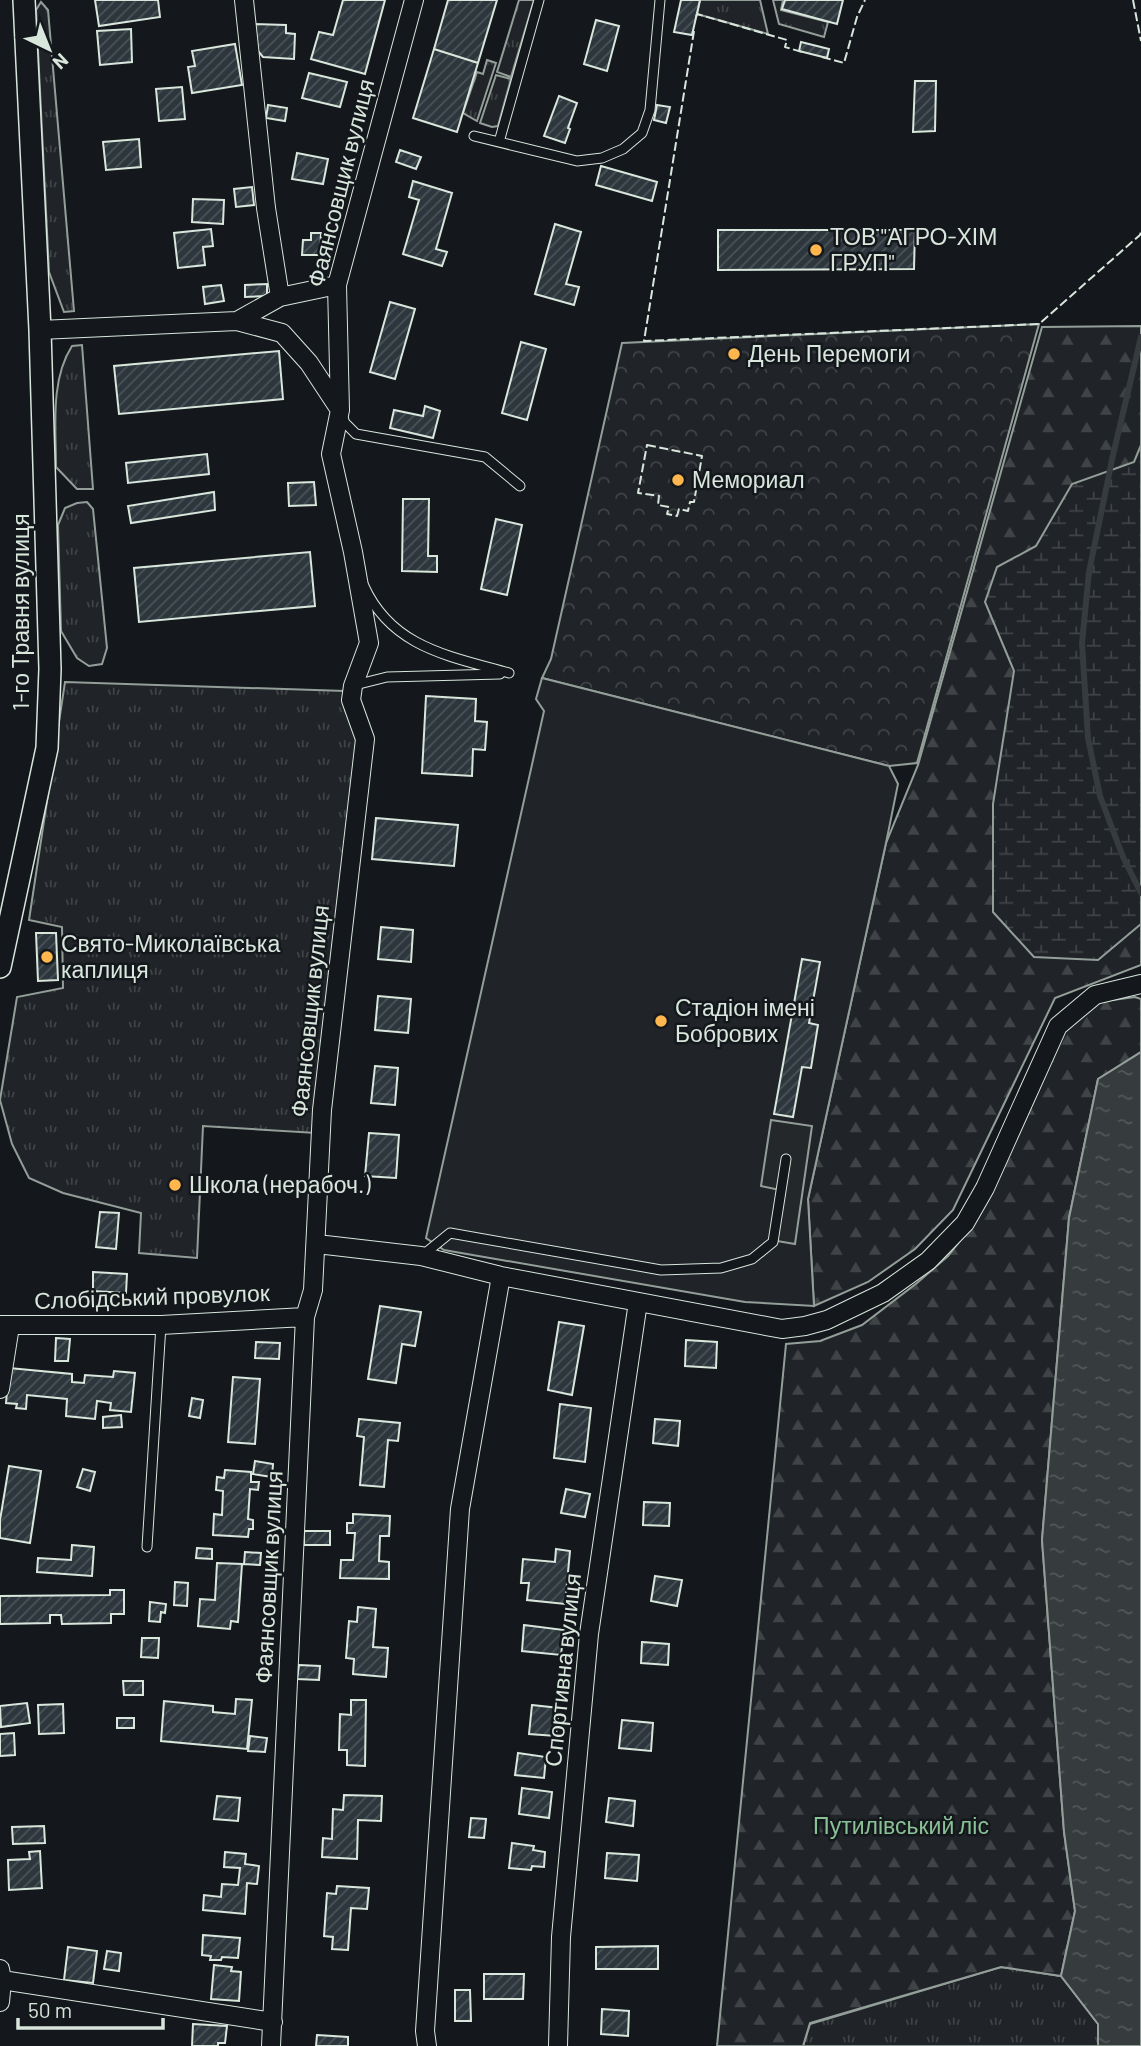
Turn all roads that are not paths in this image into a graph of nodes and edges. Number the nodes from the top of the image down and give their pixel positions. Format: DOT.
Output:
graph roads {
  1 [pos="24,0"];
  2 [pos="244,0"];
  3 [pos="414,0"];
  4 [pos="539,0"];
  5 [pos="660,0"];
  6 [pos="474,136"];
  7 [pos="499,142"];
  8 [pos="337,285"];
  9 [pos="280,297"];
  10 [pos="237,321"];
  11 [pos="40,330"];
  12 [pos="340,410"];
  13 [pos="520,486"];
  14 [pos="353,552"];
  15 [pos="353,686"];
  16 [pos="0,967"];
  17 [pos="1141,984"];
  18 [pos="786,1159"];
  19 [pos="317,1244"];
  20 [pos="421,1256"];
  21 [pos="501,1276"];
  22 [pos="638,1302"];
  23 [pos="305,1317"];
  24 [pos="5,1325"];
  25 [pos="161,1325"];
  26 [pos="0,1390"];
  27 [pos="147,1547"];
  28 [pos="1,1975"];
  29 [pos="0,2002"];
  30 [pos="273,2022"];
  31 [pos="271,2046"];
  32 [pos="426,2046"];
  33 [pos="558,2046"];
  1 -- 11 [label="street, 1-го Травня вулиця"];
  2 -- 9 [label="street"];
  3 -- 8 [label="street, Фаянсовщик вулиця"];
  4 -- 7 [label="lane"];
  5 -- 7 [label="lane"];
  6 -- 7 [label="lane"];
  8 -- 9 [label="street"];
  8 -- 12 [label="street, Фаянсовщик вулиця"];
  9 -- 10 [label="street"];
  10 -- 11 [label="street"];
  10 -- 12 [label="street"];
  11 -- 16 [label="street, 1-го Травня вулиця"];
  12 -- 13 [label="lane"];
  12 -- 14 [label="street, Фаянсовщик вулиця"];
  14 -- 15 [label="street, Фаянсовщик вулиця"];
  14 -- 15 [label="lane"];
  15 -- 19 [label="street, Фаянсовщик вулиця"];
  17 -- 22 [label="street"];
  18 -- 20 [label="lane"];
  19 -- 20 [label="street"];
  19 -- 23 [label="street, Фаянсовщик вулиця"];
  20 -- 21 [label="street"];
  21 -- 22 [label="street"];
  21 -- 32 [label="street"];
  22 -- 33 [label="street, Спортивна вулиця"];
  23 -- 25 [label="street, Слобідський провулок"];
  23 -- 30 [label="street, Фаянсовщик вулиця"];
  24 -- 25 [label="street, Слобідський провулок"];
  24 -- 26 [label="street"];
  25 -- 27 [label="lane"];
  28 -- 29 [label="street"];
  28 -- 30 [label="street"];
  30 -- 31 [label="street, Фаянсовщик вулиця"];
}
